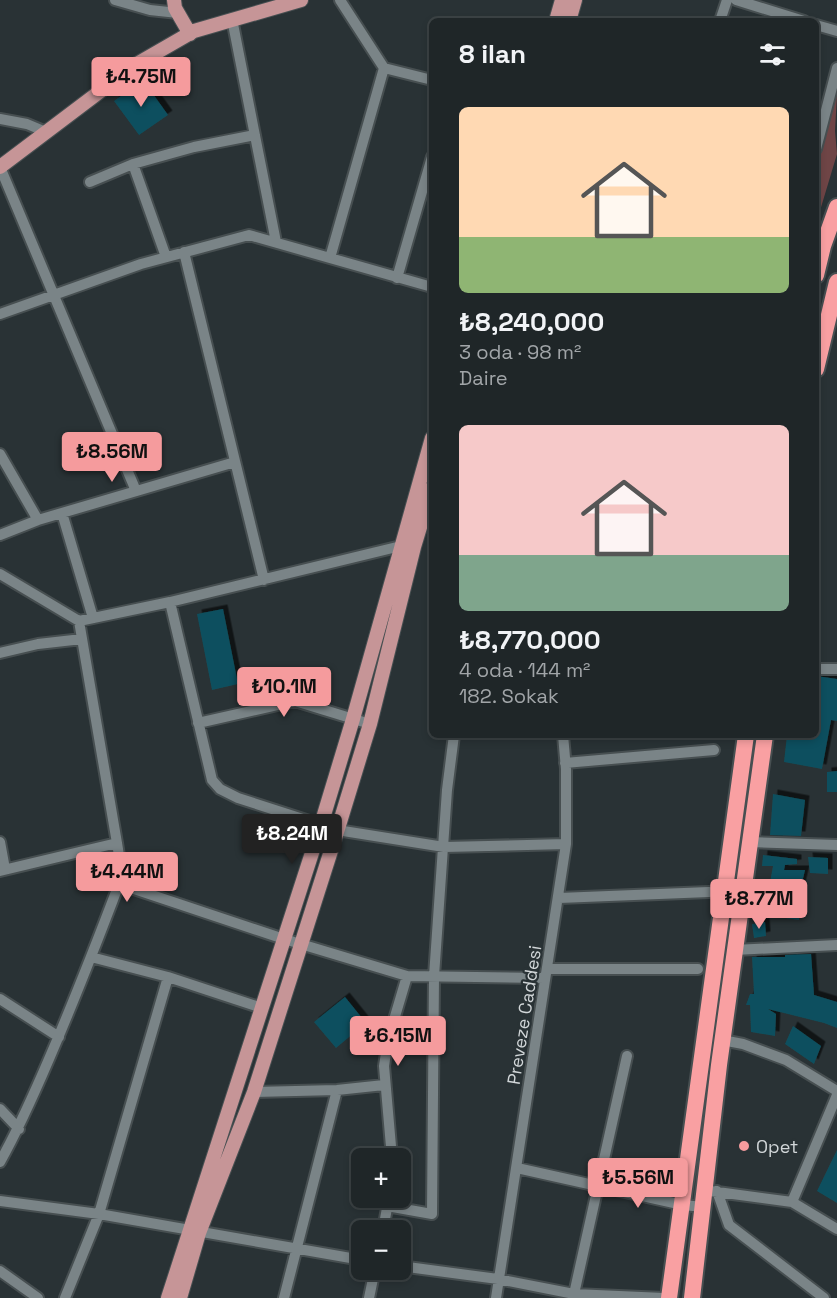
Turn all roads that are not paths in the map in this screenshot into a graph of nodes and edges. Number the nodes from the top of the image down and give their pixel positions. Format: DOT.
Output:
graph roads {
  1 [pos="115,0"];
  2 [pos="301,0"];
  3 [pos="340,0"];
  4 [pos="562,0"];
  5 [pos="575,0"];
  6 [pos="727,0"];
  7 [pos="736,0"];
  8 [pos="178,6"];
  9 [pos="557,18"];
  10 [pos="570,18"];
  11 [pos="721,18"];
  12 [pos="794,18"];
  13 [pos="232,19"];
  14 [pos="819,26"];
  15 [pos="837,31"];
  16 [pos="192,32"];
  17 [pos="384,68"];
  18 [pos="837,69"];
  19 [pos="429,79"];
  20 [pos="0,119"];
  21 [pos="46,132"];
  22 [pos="255,135"];
  23 [pos="819,138"];
  24 [pos="133,164"];
  25 [pos="0,167"];
  26 [pos="429,167"];
  27 [pos="90,182"];
  28 [pos="837,207"];
  29 [pos="276,242"];
  30 [pos="184,252"];
  31 [pos="166,257"];
  32 [pos="330,258"];
  33 [pos="819,263"];
  34 [pos="397,278"];
  35 [pos="837,282"];
  36 [pos="429,286"];
  37 [pos="53,295"];
  38 [pos="0,314"];
  39 [pos="819,357"];
  40 [pos="0,454"];
  41 [pos="235,462"];
  42 [pos="429,473"];
  43 [pos="136,491"];
  44 [pos="427,496"];
  45 [pos="62,513"];
  46 [pos="38,520"];
  47 [pos="0,535"];
  48 [pos="408,547"];
  49 [pos="0,574"];
  50 [pos="264,580"];
  51 [pos="170,602"];
  52 [pos="93,618"];
  53 [pos="79,621"];
  54 [pos="82,639"];
  55 [pos="0,653"];
  56 [pos="819,669"];
  57 [pos="837,669"];
  58 [pos="353,719"];
  59 [pos="198,723"];
  60 [pos="370,724"];
  61 [pos="454,738"];
  62 [pos="563,738"];
  63 [pos="746,738"];
  64 [pos="765,738"];
  65 [pos="714,750"];
  66 [pos="565,763"];
  67 [pos="321,825"];
  68 [pos="337,831"];
  69 [pos="0,842"];
  70 [pos="750,842"];
  71 [pos="117,843"];
  72 [pos="566,844"];
  73 [pos="837,845"];
  74 [pos="444,847"];
  75 [pos="3,870"];
  76 [pos="119,884"];
  77 [pos="709,892"];
  78 [pos="559,898"];
  79 [pos="284,939"];
  80 [pos="301,944"];
  81 [pos="837,945"];
  82 [pos="734,950"];
  83 [pos="91,957"];
  84 [pos="698,969"];
  85 [pos="547,974"];
  86 [pos="407,976"];
  87 [pos="434,976"];
  88 [pos="168,977"];
  89 [pos="0,999"];
  90 [pos="262,1008"];
  91 [pos="59,1037"];
  92 [pos="722,1040"];
  93 [pos="627,1056"];
  94 [pos="384,1085"];
  95 [pos="338,1090"];
  96 [pos="254,1092"];
  97 [pos="837,1093"];
  98 [pos="0,1109"];
  99 [pos="19,1128"];
  100 [pos="391,1148"];
  101 [pos="0,1162"];
  102 [pos="517,1168"];
  103 [pos="600,1185"];
  104 [pos="711,1191"];
  105 [pos="0,1201"];
  106 [pos="792,1202"];
  107 [pos="683,1206"];
  108 [pos="411,1208"];
  109 [pos="703,1208"];
  110 [pos="99,1214"];
  111 [pos="837,1228"];
  112 [pos="194,1232"];
  113 [pos="295,1250"];
  114 [pos="351,1258"];
  115 [pos="411,1267"];
  116 [pos="3,1275"];
  117 [pos="498,1279"];
  118 [pos="373,1280"];
  119 [pos="574,1294"];
  120 [pos="608,1297"];
  121 [pos="38,1298"];
  122 [pos="65,1298"];
  123 [pos="168,1298"];
  124 [pos="180,1298"];
  125 [pos="284,1298"];
  126 [pos="369,1298"];
  127 [pos="496,1298"];
  128 [pos="664,1298"];
  129 [pos="669,1298"];
  130 [pos="692,1298"];
  131 [pos="824,1298"];
  1 -- 8 [label="street"];
  2 -- 13 [label="main road"];
  3 -- 17 [label="street"];
  4 -- 9 [label="main road"];
  5 -- 10 [label="main road"];
  6 -- 11 [label="street"];
  7 -- 12 [label="street"];
  8 -- 16 [label="main road"];
  13 -- 16 [label="main road"];
  13 -- 22 [label="street"];
  14 -- 15 [label="street"];
  16 -- 21 [label="main road"];
  17 -- 19 [label="street"];
  17 -- 32 [label="street"];
  18 -- 23 [label="street"];
  20 -- 21 [label="street"];
  21 -- 25 [label="main road"];
  22 -- 24 [label="street"];
  22 -- 29 [label="street"];
  24 -- 27 [label="street"];
  24 -- 31 [label="street"];
  25 -- 37 [label="street"];
  26 -- 34 [label="street"];
  28 -- 33 [label="highway"];
  29 -- 30 [label="street"];
  29 -- 32 [label="street"];
  30 -- 31 [label="street"];
  30 -- 41 [label="street"];
  31 -- 37 [label="street"];
  32 -- 34 [label="street"];
  34 -- 36 [label="street"];
  35 -- 39 [label="highway"];
  37 -- 38 [label="street"];
  37 -- 43 [label="street"];
  40 -- 46 [label="street"];
  41 -- 43 [label="street"];
  41 -- 50 [label="street"];
  42 -- 44 [label="main road"];
  43 -- 45 [label="street"];
  44 -- 48 [label="main road"];
  45 -- 46 [label="street"];
  45 -- 52 [label="street"];
  46 -- 47 [label="street"];
  48 -- 50 [label="street"];
  48 -- 58 [label="main road"];
  48 -- 60 [label="main road"];
  49 -- 53 [label="street"];
  50 -- 51 [label="street"];
  51 -- 52 [label="street"];
  51 -- 59 [label="street"];
  52 -- 53 [label="street"];
  53 -- 54 [label="street"];
  54 -- 55 [label="street"];
  54 -- 71 [label="street"];
  56 -- 57 [label="street"];
  58 -- 59 [label="street"];
  58 -- 60 [label="street"];
  58 -- 67 [label="main road"];
  59 -- 67 [label="street"];
  60 -- 68 [label="main road"];
  61 -- 74 [label="street"];
  62 -- 66 [label="street, Preveze Caddesi"];
  63 -- 107 [label="highway"];
  64 -- 70 [label="highway"];
  65 -- 66 [label="street"];
  66 -- 72 [label="street, Preveze Caddesi"];
  67 -- 68 [label="street"];
  67 -- 79 [label="main road"];
  68 -- 74 [label="street"];
  68 -- 80 [label="main road"];
  69 -- 75 [label="street"];
  70 -- 73 [label="street"];
  70 -- 82 [label="highway"];
  71 -- 75 [label="street"];
  71 -- 76 [label="street"];
  72 -- 74 [label="street"];
  72 -- 78 [label="street, Preveze Caddesi"];
  74 -- 87 [label="street"];
  76 -- 79 [label="street"];
  76 -- 83 [label="street"];
  77 -- 78 [label="street"];
  78 -- 85 [label="street, Preveze Caddesi"];
  79 -- 80 [label="street"];
  79 -- 90 [label="main road"];
  80 -- 86 [label="street"];
  80 -- 96 [label="main road"];
  81 -- 82 [label="street"];
  82 -- 92 [label="highway"];
  83 -- 88 [label="street"];
  83 -- 91 [label="street"];
  84 -- 85 [label="street"];
  85 -- 87 [label="street"];
  85 -- 102 [label="street, Preveze Caddesi"];
  86 -- 87 [label="street"];
  86 -- 94 [label="street"];
  87 -- 108 [label="street"];
  88 -- 90 [label="street"];
  88 -- 110 [label="street"];
  89 -- 91 [label="street"];
  90 -- 112 [label="main road"];
  91 -- 99 [label="street"];
  92 -- 97 [label="street"];
  92 -- 104 [label="highway"];
  93 -- 103 [label="street"];
  94 -- 95 [label="street"];
  94 -- 100 [label="street"];
  95 -- 96 [label="street"];
  95 -- 113 [label="street"];
  96 -- 112 [label="main road"];
  97 -- 106 [label="street"];
  98 -- 99 [label="street"];
  99 -- 101 [label="street"];
  102 -- 103 [label="street"];
  102 -- 117 [label="street, Preveze Caddesi"];
  103 -- 107 [label="street"];
  103 -- 119 [label="street"];
  104 -- 106 [label="street"];
  104 -- 109 [label="highway"];
  104 -- 131 [label="street"];
  105 -- 110 [label="street"];
  106 -- 111 [label="street"];
  107 -- 109 [label="street"];
  107 -- 129 [label="highway"];
  109 -- 130 [label="highway"];
  110 -- 112 [label="street"];
  110 -- 122 [label="street"];
  112 -- 113 [label="street"];
  112 -- 123 [label="main road"];
  112 -- 124 [label="main road"];
  113 -- 114 [label="street"];
  113 -- 125 [label="street"];
  115 -- 117 [label="street"];
  116 -- 121 [label="street"];
  117 -- 119 [label="street"];
  117 -- 127 [label="street, Preveze Caddesi"];
  118 -- 126 [label="street"];
  119 -- 120 [label="street"];
  120 -- 128 [label="street"];
}
